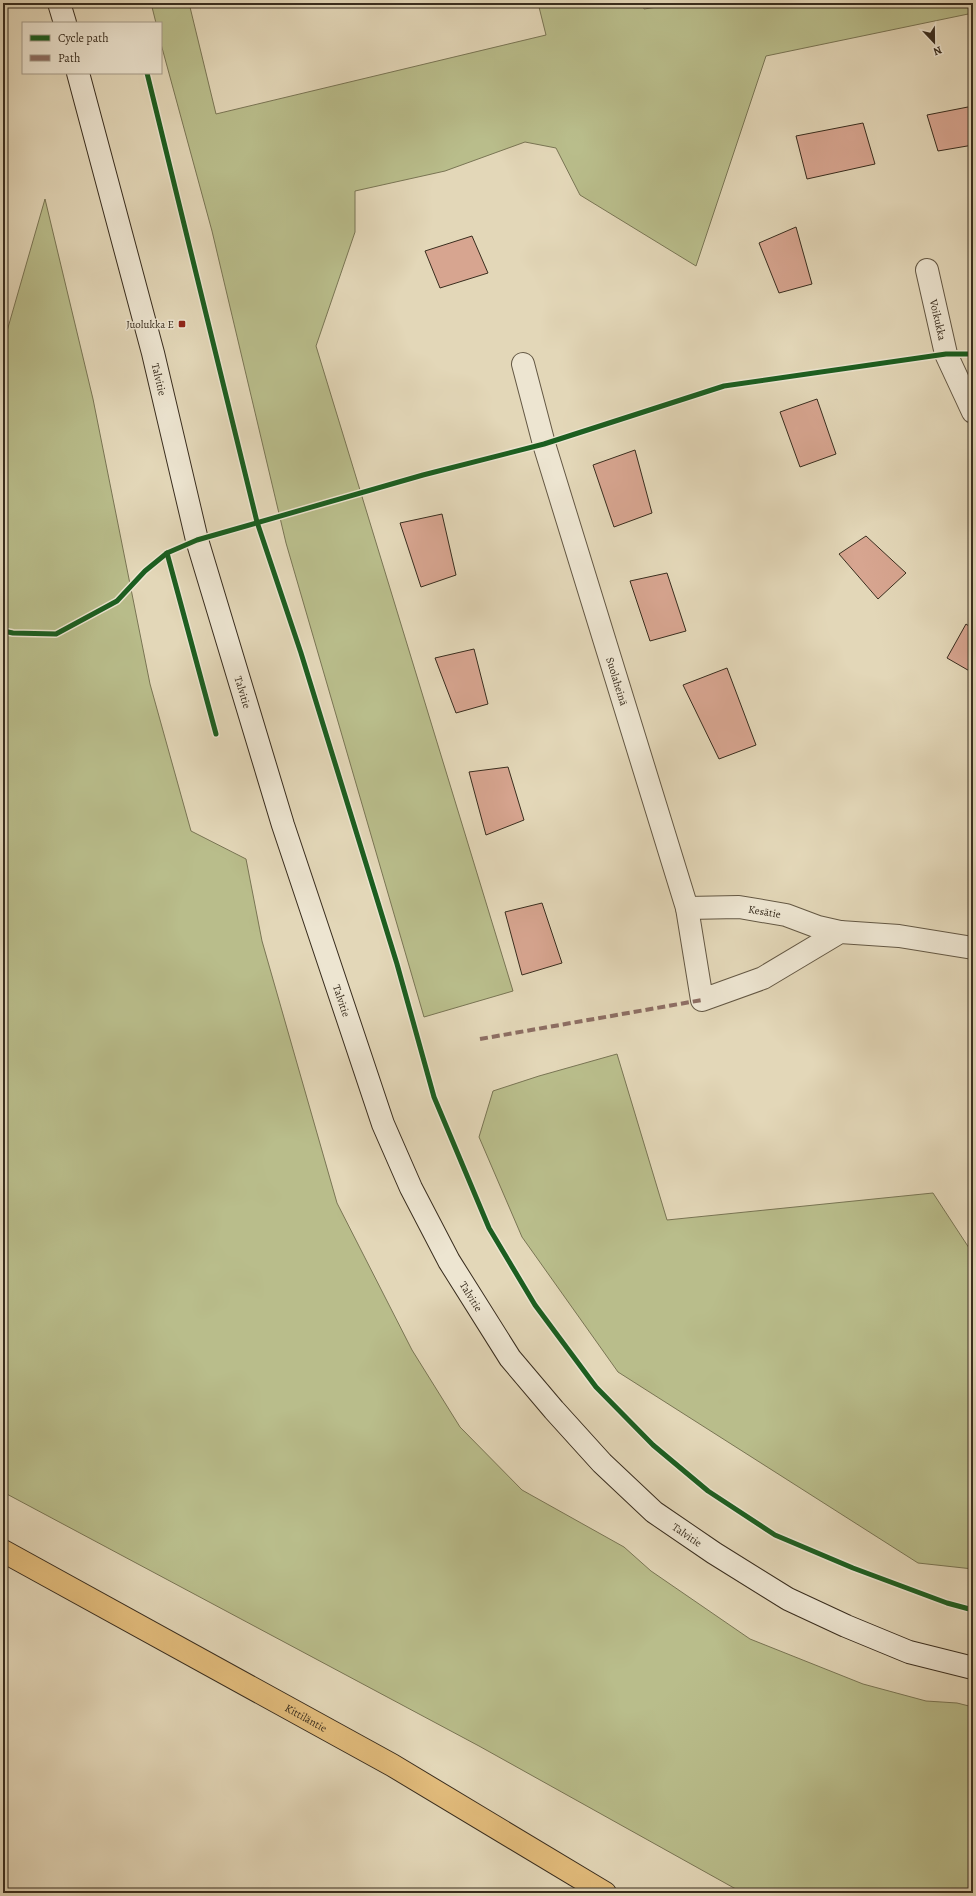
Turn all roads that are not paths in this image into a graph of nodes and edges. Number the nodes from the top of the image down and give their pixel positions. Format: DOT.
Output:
graph roads {
  1 [pos="59,3"];
  2 [pos="65,22"];
  3 [pos="78,74"];
  4 [pos="927,270"];
  5 [pos="523,364"];
  6 [pos="973,412"];
  7 [pos="687,908"];
  8 [pos="840,932"];
  9 [pos="973,948"];
  10 [pos="3,1551"];
  11 [pos="973,1668"];
  12 [pos="605,1893"];
  1 -- 2 [label="street"];
  3 -- 11 [label="street, Talvitie"];
  4 -- 6 [label="street, Voikukka"];
  5 -- 7 [label="street, Suolaheinä"];
  7 -- 8 [label="street, Kesätie"];
  7 -- 8 [label="street, Suolaheinä"];
  8 -- 9 [label="street, Kesätie"];
  10 -- 12 [label="main road, Kittiläntie"];
}
